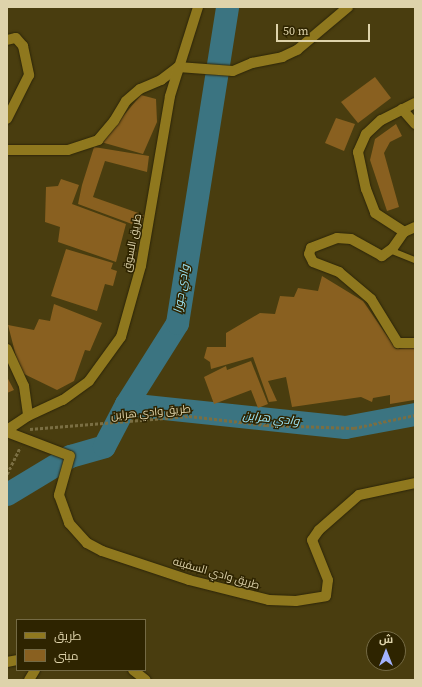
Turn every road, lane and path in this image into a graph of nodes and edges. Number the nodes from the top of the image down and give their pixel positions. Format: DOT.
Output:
graph roads {
  1 [pos="198,7"];
  2 [pos="348,7"];
  3 [pos="7,40"];
  4 [pos="178,67"];
  5 [pos="415,103"];
  6 [pos="402,109"];
  7 [pos="7,119"];
  8 [pos="415,124"];
  9 [pos="7,150"];
  10 [pos="415,228"];
  11 [pos="404,232"];
  12 [pos="390,250"];
  13 [pos="415,260"];
  14 [pos="415,343"];
  15 [pos="7,350"];
  16 [pos="415,415"];
  17 [pos="28,416"];
  18 [pos="27,429"];
  19 [pos="7,431"];
  20 [pos="16,441"];
  21 [pos="7,474"];
  22 [pos="415,483"];
  23 [pos="34,671"];
  24 [pos="133,671"];
  25 [pos="29,680"];
  26 [pos="146,680"];
  1 -- 4 [label="street, طريق السوق"];
  2 -- 4 [label="street"];
  3 -- 7 [label="street"];
  4 -- 9 [label="street"];
  4 -- 17 [label="street, طريق السوق"];
  5 -- 6 [label="street"];
  6 -- 8 [label="street"];
  6 -- 11 [label="street"];
  10 -- 11 [label="street"];
  11 -- 12 [label="street"];
  12 -- 13 [label="lane"];
  12 -- 14 [label="street"];
  15 -- 17 [label="street"];
  16 -- 18 [label="path, طريق وادي هراين"];
  17 -- 19 [label="street, طريق السوق"];
  19 -- 22 [label="street, طريق وادي السفينه"];
  20 -- 21 [label="path"];
  23 -- 25 [label="street"];
  24 -- 26 [label="street"];
}
